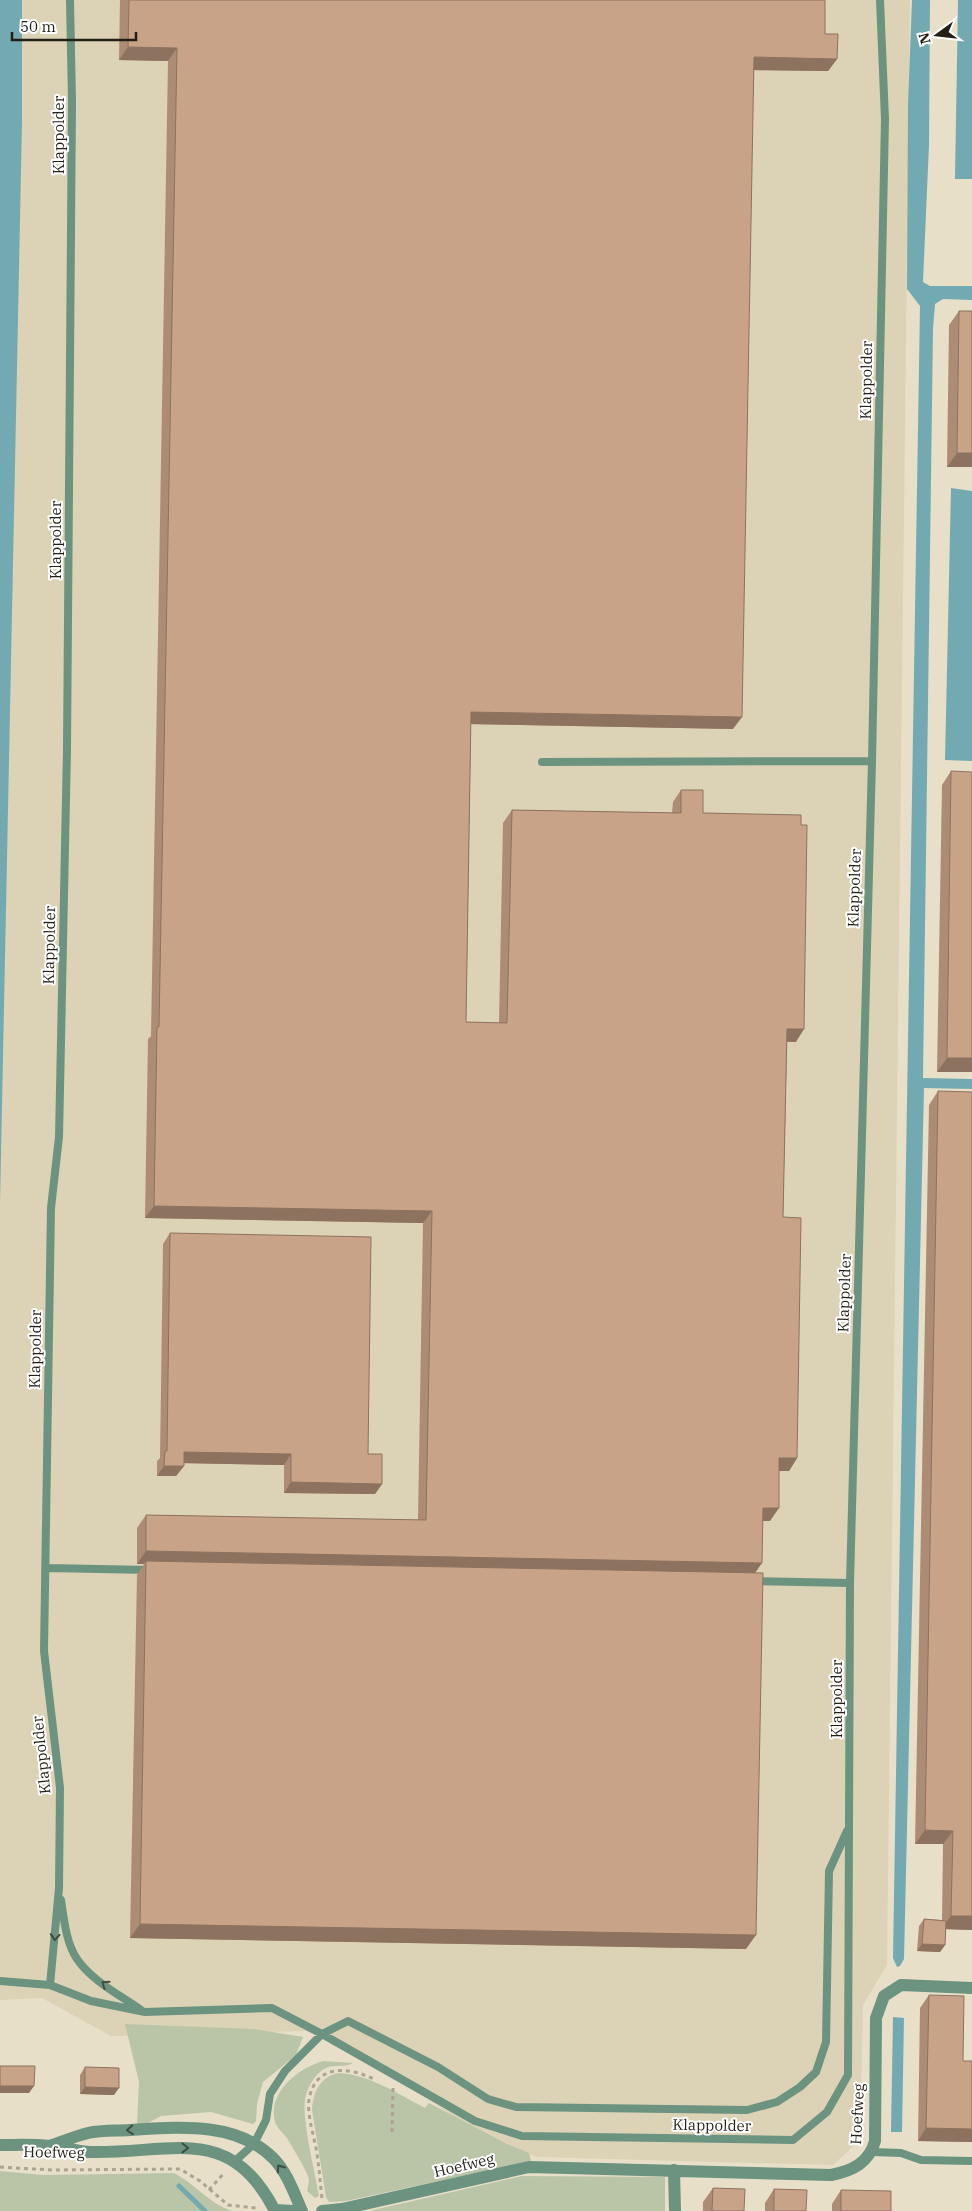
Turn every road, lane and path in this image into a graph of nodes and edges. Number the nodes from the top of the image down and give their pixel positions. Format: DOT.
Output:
graph roads {
  1 [pos="70,0"];
  2 [pos="880,0"];
  3 [pos="872,761"];
  4 [pos="542,762"];
  5 [pos="46,1568"];
  6 [pos="155,1570"];
  7 [pos="741,1581"];
  8 [pos="850,1583"];
  9 [pos="849,1827"];
  10 [pos="59,1888"];
  11 [pos="0,1981"];
  12 [pos="50,1985"];
  13 [pos="972,1988"];
  14 [pos="145,2012"];
  15 [pos="322,2034"];
  16 [pos="378,2081"];
  17 [pos="387,2084"];
  18 [pos="393,2088"];
  19 [pos="400,2092"];
  20 [pos="392,2132"];
  21 [pos="254,2144"];
  22 [pos="0,2145"];
  23 [pos="50,2146"];
  24 [pos="872,2152"];
  25 [pos="235,2161"];
  26 [pos="972,2162"];
  27 [pos="0,2167"];
  28 [pos="674,2170"];
  29 [pos="209,2190"];
  30 [pos="274,2210"];
  31 [pos="294,2211"];
  32 [pos="302,2211"];
  33 [pos="323,2211"];
  34 [pos="675,2211"];
  1 -- 5 [label="lane, Klappolder"];
  2 -- 3 [label="lane, Klappolder"];
  3 -- 4 [label="lane"];
  3 -- 8 [label="lane, Klappolder"];
  5 -- 6 [label="lane"];
  5 -- 10 [label="lane, Klappolder"];
  7 -- 8 [label="lane"];
  8 -- 9 [label="lane, Klappolder"];
  9 -- 15 [label="lane, Klappolder"];
  9 -- 15 [label="lane, Klappolder"];
  10 -- 12 [label="lane, Klappolder, one-way"];
  14 -- 10 [label="lane, Klappolder, one-way"];
  11 -- 12 [label="lane"];
  12 -- 14 [label="lane"];
  13 -- 24 [label="street, Hoefweg"];
  14 -- 15 [label="lane, Klappolder"];
  15 -- 21 [label="lane, Klappolder"];
  16 -- 33 [label="path"];
  17 -- 18 [label="path"];
  18 -- 19 [label="path"];
  18 -- 20 [label="path"];
  21 -- 23 [label="street, Hoefweg, one-way"];
  21 -- 25 [label="lane, Klappolder"];
  32 -- 21 [label="street, Hoefweg, one-way"];
  22 -- 23 [label="street, Hoefweg"];
  23 -- 25 [label="street, Hoefweg, one-way"];
  24 -- 26 [label="lane"];
  24 -- 28 [label="street, Hoefweg"];
  25 -- 29 [label="path"];
  25 -- 30 [label="street, Hoefweg"];
  27 -- 29 [label="path, Hoefweg"];
  28 -- 33 [label="street, Hoefweg"];
  28 -- 34 [label="street"];
  29 -- 30 [label="path, Hoefweg"];
  30 -- 31 [label="street"];
}
